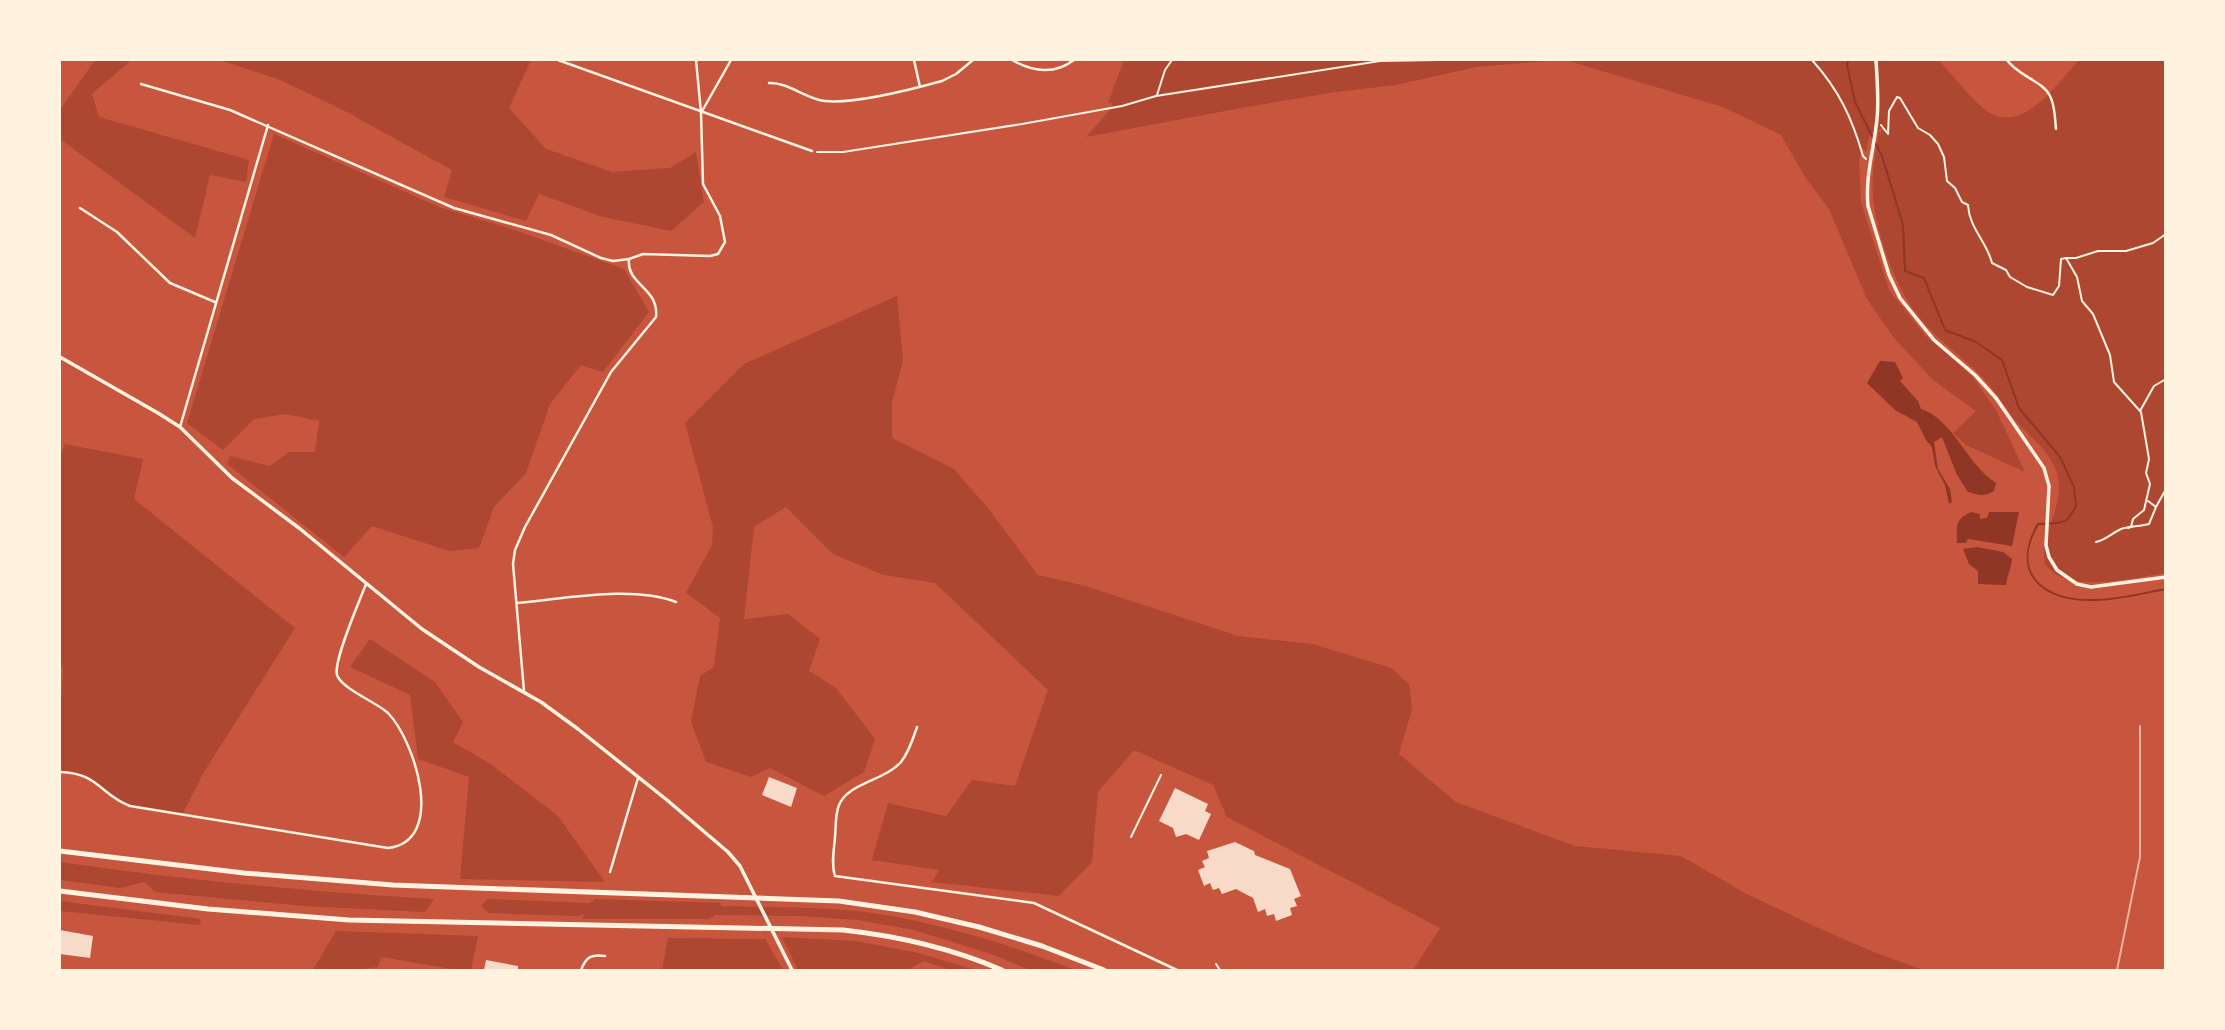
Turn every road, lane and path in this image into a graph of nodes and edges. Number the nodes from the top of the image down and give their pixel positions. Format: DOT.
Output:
graph roads {
  1 [pos="558,60"];
  2 [pos="696,60"];
  3 [pos="732,60"];
  4 [pos="914,60"];
  5 [pos="973,60"];
  6 [pos="1012,60"];
  7 [pos="1074,60"];
  8 [pos="1166,60"];
  9 [pos="1172,60"];
  10 [pos="1388,60"];
  11 [pos="1437,60"];
  12 [pos="1812,60"];
  13 [pos="1876,60"];
  14 [pos="2007,60"];
  15 [pos="1380,61"];
  16 [pos="769,83"];
  17 [pos="141,84"];
  18 [pos="920,87"];
  19 [pos="1156,96"];
  20 [pos="701,113"];
  21 [pos="1877,118"];
  22 [pos="268,125"];
  23 [pos="2056,129"];
  24 [pos="812,151"];
  25 [pos="1863,156"];
  26 [pos="80,208"];
  27 [pos="2165,234"];
  28 [pos="2066,258"];
  29 [pos="629,259"];
  30 [pos="215,302"];
  31 [pos="60,357"];
  32 [pos="2165,379"];
  33 [pos="2140,411"];
  34 [pos="180,427"];
  35 [pos="2165,489"];
  36 [pos="2147,500"];
  37 [pos="2156,507"];
  38 [pos="2128,528"];
  39 [pos="2096,542"];
  40 [pos="2165,577"];
  41 [pos="366,584"];
  42 [pos="676,602"];
  43 [pos="517,603"];
  44 [pos="524,691"];
  45 [pos="917,727"];
  46 [pos="60,772"];
  47 [pos="1161,775"];
  48 [pos="639,777"];
  49 [pos="1131,836"];
  50 [pos="60,851"];
  51 [pos="610,872"];
  52 [pos="60,891"];
  53 [pos="605,956"];
  54 [pos="581,971"];
  55 [pos="792,971"];
  56 [pos="1002,971"];
  57 [pos="1104,971"];
  58 [pos="1177,971"];
  59 [pos="1215,971"];
  60 [pos="1220,971"];
  1 -- 20 [label="street"];
  2 -- 20 [label="street"];
  3 -- 20 [label="street"];
  4 -- 18 [label="street"];
  5 -- 18 [label="street"];
  6 -- 7 [label="street"];
  8 -- 9 [label="path"];
  9 -- 19 [label="path"];
  10 -- 15 [label="path"];
  11 -- 15 [label="path"];
  12 -- 25 [label="path"];
  13 -- 21 [label="street"];
  14 -- 23 [label="street"];
  15 -- 19 [label="path"];
  16 -- 18 [label="street"];
  17 -- 22 [label="street"];
  19 -- 24 [label="path"];
  20 -- 24 [label="street"];
  20 -- 29 [label="street"];
  21 -- 28 [label="path"];
  21 -- 40 [label="street"];
  22 -- 29 [label="street"];
  22 -- 30 [label="street"];
  26 -- 30 [label="street"];
  27 -- 28 [label="path"];
  28 -- 33 [label="path"];
  29 -- 43 [label="street"];
  30 -- 34 [label="street"];
  31 -- 34 [label="street"];
  32 -- 33 [label="path"];
  33 -- 36 [label="path"];
  34 -- 41 [label="street"];
  35 -- 37 [label="path"];
  36 -- 37 [label="path"];
  36 -- 38 [label="path"];
  37 -- 38 [label="path"];
  38 -- 39 [label="path"];
  41 -- 44 [label="street"];
  41 -- 46 [label="street"];
  42 -- 43 [label="street"];
  43 -- 44 [label="street"];
  44 -- 48 [label="street"];
  45 -- 58 [label="street"];
  47 -- 49 [label="lane"];
  48 -- 51 [label="street"];
  48 -- 55 [label="street"];
  50 -- 57 [label="highway"];
  52 -- 56 [label="highway"];
  53 -- 54 [label="street"];
  59 -- 60 [label="lane"];
}
